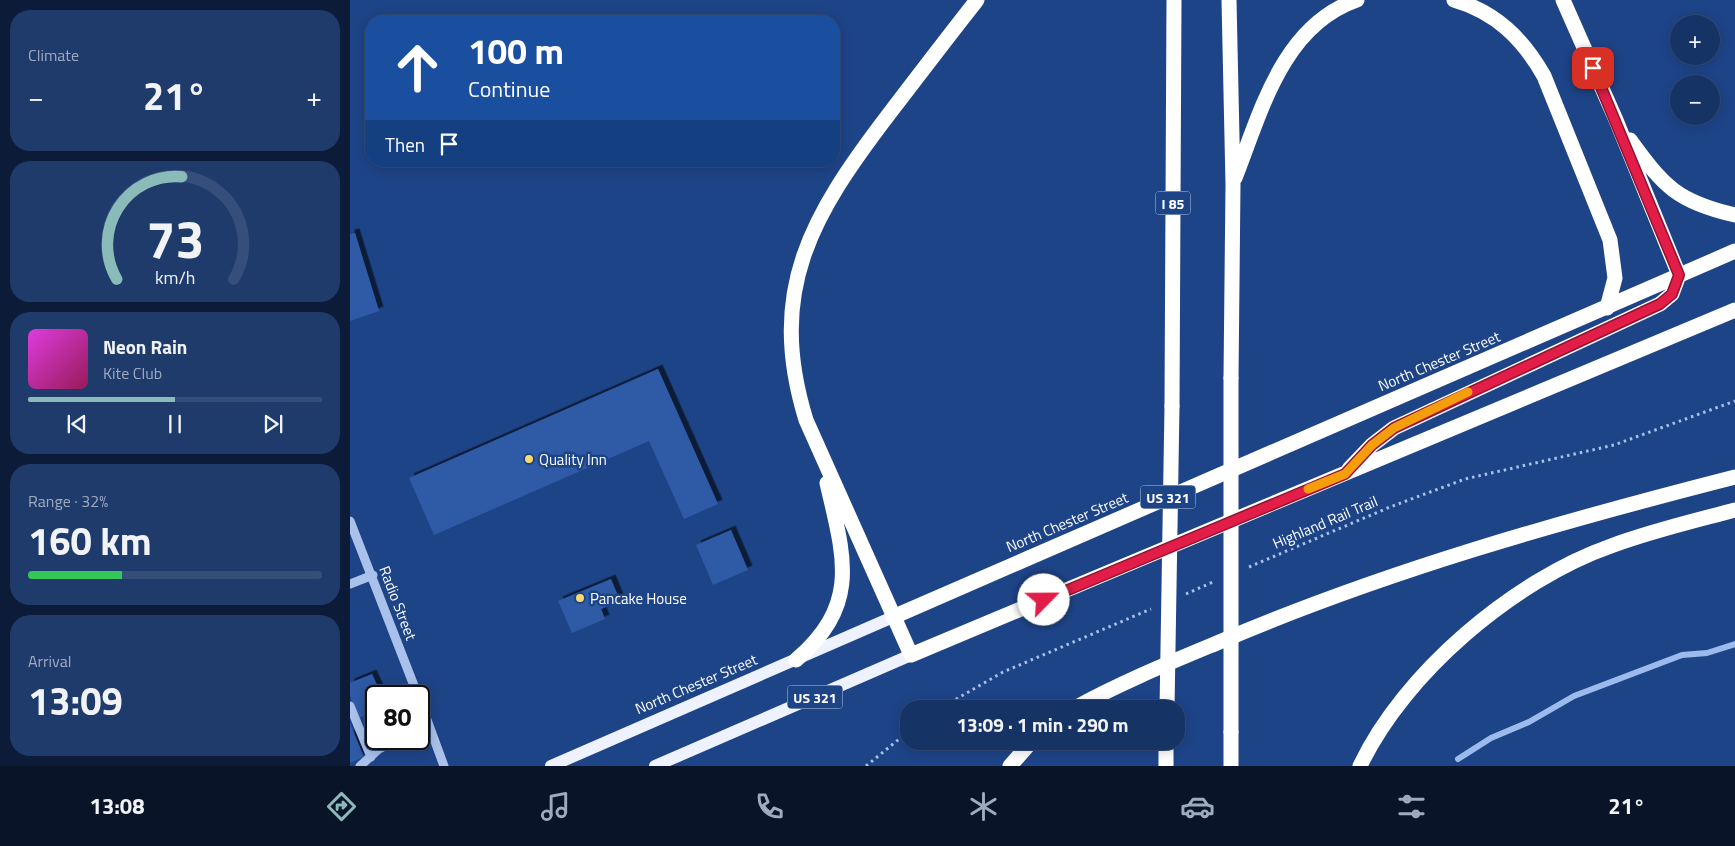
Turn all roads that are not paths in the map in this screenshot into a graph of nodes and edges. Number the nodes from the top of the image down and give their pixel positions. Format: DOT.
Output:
graph roads {
  1 [pos="977,0"];
  2 [pos="1174,0"];
  3 [pos="1229,0"];
  4 [pos="1357,0"];
  5 [pos="1454,0"];
  6 [pos="1563,0"];
  7 [pos="1616,120"];
  8 [pos="1233,184"];
  9 [pos="1735,215"];
  10 [pos="1735,251"];
  11 [pos="1679,275"];
  12 [pos="1607,308"];
  13 [pos="1735,310"];
  14 [pos="818,445"];
  15 [pos="1345,474"];
  16 [pos="1735,476"];
  17 [pos="1735,510"];
  18 [pos="350,521"];
  19 [pos="373,575"];
  20 [pos="350,584"];
  21 [pos="892,617"];
  22 [pos="911,655"];
  23 [pos="796,660"];
  24 [pos="414,685"];
  25 [pos="1089,700"];
  26 [pos="1167,700"];
  27 [pos="350,706"];
  28 [pos="430,729"];
  29 [pos="378,750"];
  30 [pos="1024,750"];
  31 [pos="1166,750"];
  32 [pos="371,757"];
  33 [pos="1166,765"];
  34 [pos="360,766"];
  35 [pos="444,766"];
  36 [pos="552,766"];
  37 [pos="655,766"];
  38 [pos="1010,766"];
  39 [pos="1231,766"];
  40 [pos="1360,766"];
  1 -- 14 [label="highway"];
  2 -- 26 [label="highway, I 85, bridge"];
  3 -- 8 [label="highway"];
  4 -- 8 [label="highway"];
  5 -- 12 [label="highway"];
  6 -- 7 [label="highway"];
  7 -- 9 [label="highway"];
  7 -- 11 [label="highway"];
  8 -- 39 [label="highway, bridge"];
  10 -- 11 [label="highway, North Chester Street / US 321"];
  11 -- 12 [label="highway, North Chester Street / US 321"];
  11 -- 15 [label="highway"];
  12 -- 21 [label="highway, North Chester Street / US 321"];
  13 -- 15 [label="highway, US 321"];
  14 -- 21 [label="highway"];
  14 -- 23 [label="highway"];
  15 -- 22 [label="highway, US 321"];
  16 -- 25 [label="highway"];
  17 -- 40 [label="highway"];
  18 -- 19 [label="street, Radio Street"];
  19 -- 20 [label="street"];
  19 -- 24 [label="street, Radio Street"];
  21 -- 22 [label="highway"];
  21 -- 23 [label="main road, North Chester Street / US 321"];
  22 -- 37 [label="main road, US 321"];
  23 -- 36 [label="main road, North Chester Street / US 321"];
  27 -- 32 [label="street"];
  28 -- 35 [label="street, Radio Street"];
  29 -- 32 [label="street"];
  30 -- 38 [label="highway"];
  31 -- 33 [label="highway"];
  32 -- 34 [label="street"];
}
